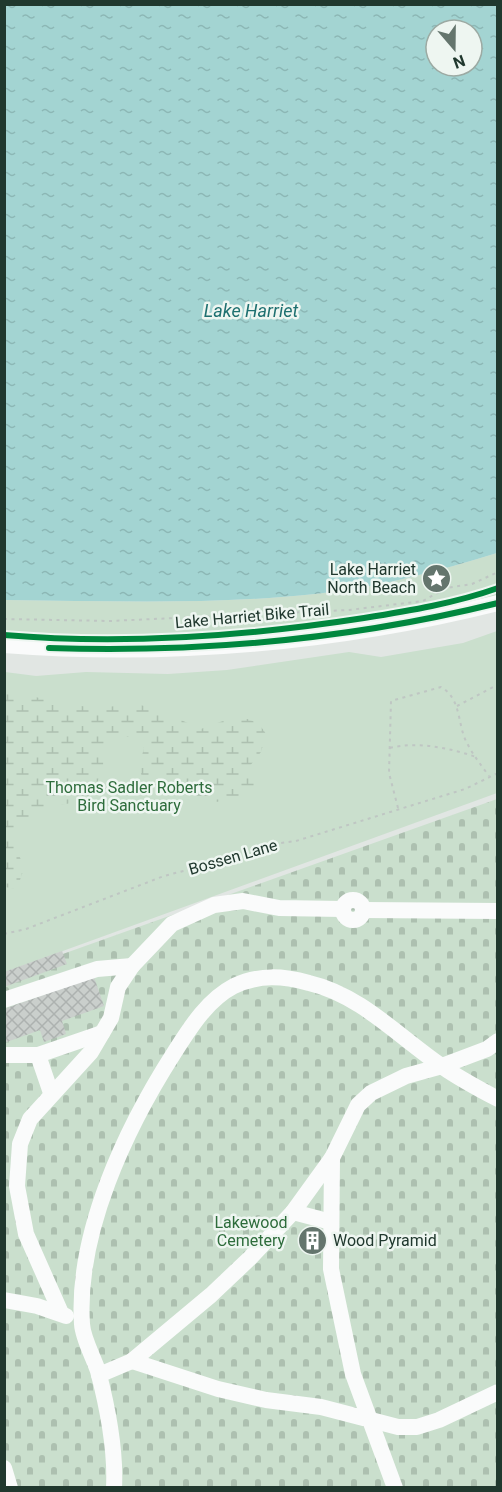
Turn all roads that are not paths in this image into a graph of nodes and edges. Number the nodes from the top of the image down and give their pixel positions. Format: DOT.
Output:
graph roads {
  1 [pos="498,603"];
  2 [pos="4,645"];
  3 [pos="498,911"];
  4 [pos="132,966"];
  5 [pos="4,1000"];
  6 [pos="102,1033"];
  7 [pos="498,1041"];
  8 [pos="4,1054"];
  9 [pos="38,1055"];
  10 [pos="442,1066"];
  11 [pos="51,1093"];
  12 [pos="498,1099"];
  13 [pos="332,1158"];
  14 [pos="293,1212"];
  15 [pos="331,1222"];
  16 [pos="4,1300"];
  17 [pos="61,1313"];
  18 [pos="82,1326"];
  19 [pos="132,1361"];
  20 [pos="99,1375"];
  21 [pos="498,1392"];
  22 [pos="371,1420"];
  23 [pos="4,1468"];
  24 [pos="10,1488"];
  25 [pos="114,1488"];
  26 [pos="395,1488"];
  1 -- 2 [label="street"];
  3 -- 4 [label="street"];
  4 -- 5 [label="street"];
  4 -- 6 [label="street"];
  6 -- 9 [label="street"];
  6 -- 11 [label="street"];
  7 -- 10 [label="street"];
  8 -- 9 [label="street"];
  9 -- 11 [label="street"];
  10 -- 12 [label="street"];
  10 -- 13 [label="street"];
  10 -- 18 [label="street"];
  11 -- 17 [label="street"];
  13 -- 14 [label="street"];
  13 -- 15 [label="street"];
  14 -- 15 [label="street"];
  14 -- 19 [label="street"];
  15 -- 22 [label="street"];
  16 -- 17 [label="street"];
  17 -- 18 [label="street"];
  18 -- 20 [label="street"];
  19 -- 20 [label="street"];
  19 -- 22 [label="street"];
  20 -- 25 [label="street"];
  21 -- 22 [label="street"];
  22 -- 26 [label="street"];
  23 -- 24 [label="street"];
}
